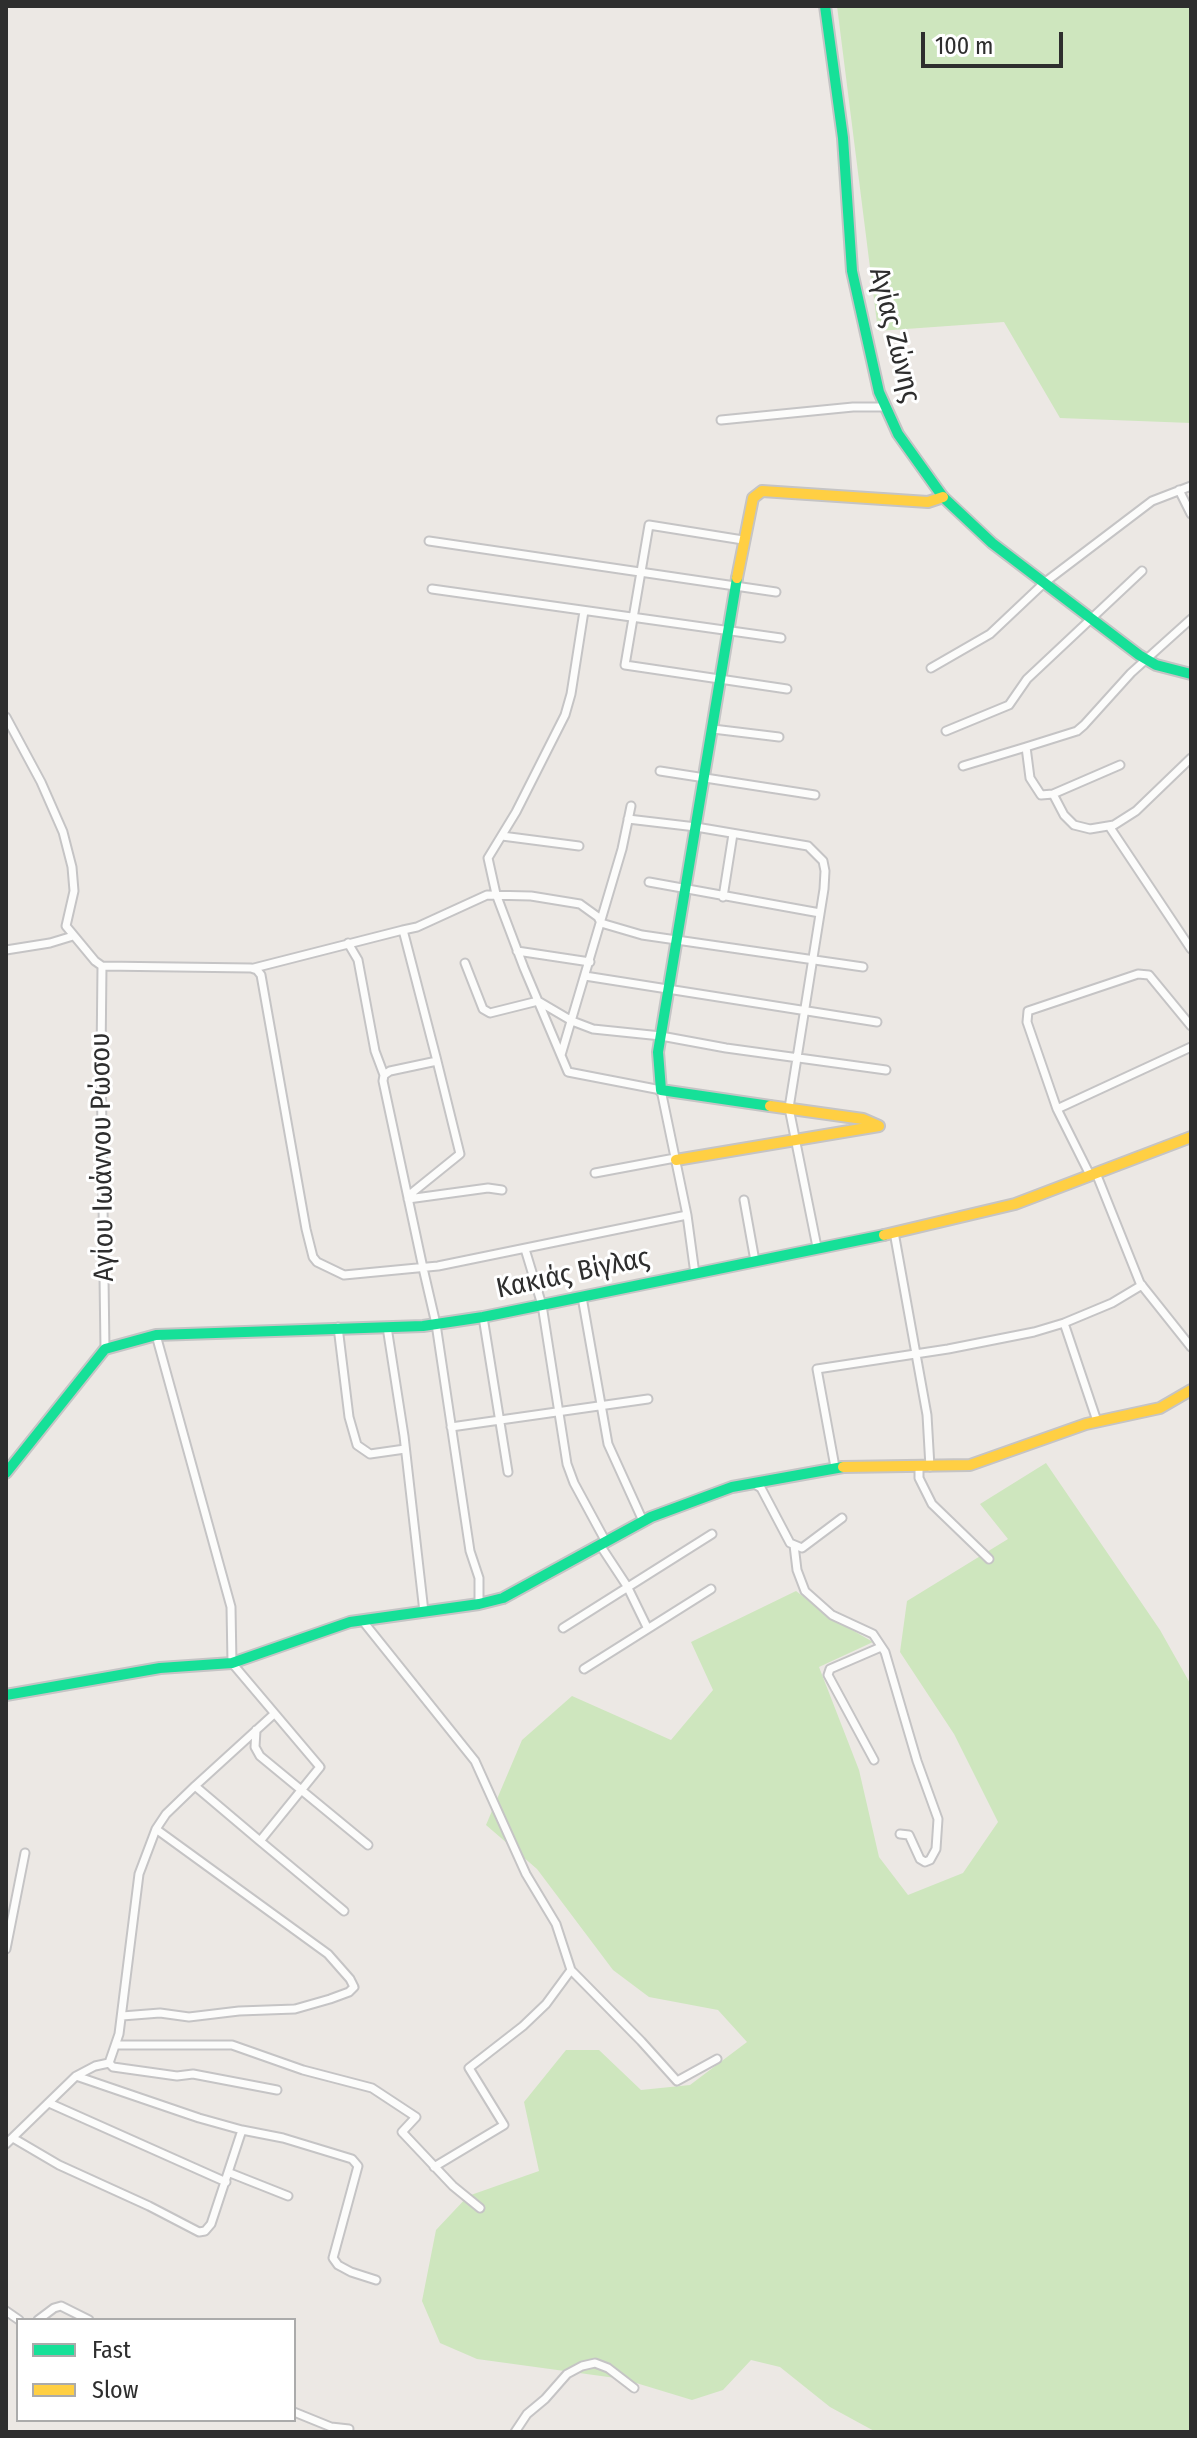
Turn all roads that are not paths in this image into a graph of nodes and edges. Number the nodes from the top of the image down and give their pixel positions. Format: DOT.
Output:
graph roads {
  1 [pos="825,6"];
  2 [pos="884,407"];
  3 [pos="721,420"];
  4 [pos="1191,486"];
  5 [pos="1179,490"];
  6 [pos="943,497"];
  7 [pos="1191,514"];
  8 [pos="743,540"];
  9 [pos="429,541"];
  10 [pos="641,571"];
  11 [pos="1142,571"];
  12 [pos="1044,583"];
  13 [pos="736,585"];
  14 [pos="432,589"];
  15 [pos="776,592"];
  16 [pos="584,611"];
  17 [pos="633,617"];
  18 [pos="1091,619"];
  19 [pos="1190,621"];
  20 [pos="728,631"];
  21 [pos="781,638"];
  22 [pos="1146,659"];
  23 [pos="931,668"];
  24 [pos="1191,674"];
  25 [pos="720,681"];
  26 [pos="787,689"];
  27 [pos="6,717"];
  28 [pos="713,729"];
  29 [pos="946,731"];
  30 [pos="779,737"];
  31 [pos="1026,747"];
  32 [pos="1191,758"];
  33 [pos="1120,765"];
  34 [pos="963,766"];
  35 [pos="660,771"];
  36 [pos="705,779"];
  37 [pos="1053,794"];
  38 [pos="815,795"];
  39 [pos="631,806"];
  40 [pos="628,819"];
  41 [pos="1109,826"];
  42 [pos="696,827"];
  43 [pos="733,834"];
  44 [pos="502,836"];
  45 [pos="579,846"];
  46 [pos="649,882"];
  47 [pos="687,890"];
  48 [pos="496,894"];
  49 [pos="723,897"];
  50 [pos="820,913"];
  51 [pos="601,923"];
  52 [pos="403,930"];
  53 [pos="73,936"];
  54 [pos="679,940"];
  55 [pos="348,943"];
  56 [pos="1191,949"];
  57 [pos="6,950"];
  58 [pos="517,951"];
  59 [pos="813,960"];
  60 [pos="590,962"];
  61 [pos="465,963"];
  62 [pos="102,966"];
  63 [pos="863,967"];
  64 [pos="254,968"];
  65 [pos="585,976"];
  66 [pos="670,988"];
  67 [pos="538,1001"];
  68 [pos="805,1010"];
  69 [pos="572,1021"];
  70 [pos="877,1022"];
  71 [pos="1191,1026"];
  72 [pos="661,1036"];
  73 [pos="1191,1047"];
  74 [pos="561,1055"];
  75 [pos="797,1058"];
  76 [pos="437,1061"];
  77 [pos="886,1070"];
  78 [pos="384,1075"];
  79 [pos="661,1090"];
  80 [pos="789,1108"];
  81 [pos="1057,1109"];
  82 [pos="1191,1137"];
  83 [pos="796,1139"];
  84 [pos="676,1159"];
  85 [pos="595,1173"];
  86 [pos="1093,1174"];
  87 [pos="502,1190"];
  88 [pos="408,1198"];
  89 [pos="744,1200"];
  90 [pos="687,1215"];
  91 [pos="894,1232"];
  92 [pos="817,1247"];
  93 [pos="525,1249"];
  94 [pos="755,1261"];
  95 [pos="423,1268"];
  96 [pos="695,1274"];
  97 [pos="1142,1285"];
  98 [pos="582,1297"];
  99 [pos="542,1305"];
  100 [pos="483,1317"];
  101 [pos="1064,1323"];
  102 [pos="436,1324"];
  103 [pos="338,1327"];
  104 [pos="387,1327"];
  105 [pos="156,1335"];
  106 [pos="1191,1347"];
  107 [pos="105,1349"];
  108 [pos="917,1354"];
  109 [pos="1191,1390"];
  110 [pos="648,1399"];
  111 [pos="601,1407"];
  112 [pos="559,1413"];
  113 [pos="501,1420"];
  114 [pos="1097,1421"];
  115 [pos="451,1427"];
  116 [pos="405,1449"];
  117 [pos="835,1467"];
  118 [pos="924,1467"];
  119 [pos="508,1472"];
  120 [pos="6,1473"];
  121 [pos="753,1483"];
  122 [pos="842,1518"];
  123 [pos="643,1521"];
  124 [pos="712,1534"];
  125 [pos="603,1543"];
  126 [pos="794,1545"];
  127 [pos="989,1559"];
  128 [pos="627,1586"];
  129 [pos="711,1589"];
  130 [pos="479,1604"];
  131 [pos="424,1612"];
  132 [pos="362,1620"];
  133 [pos="647,1627"];
  134 [pos="563,1628"];
  135 [pos="881,1647"];
  136 [pos="232,1663"];
  137 [pos="584,1669"];
  138 [pos="6,1695"];
  139 [pos="274,1714"];
  140 [pos="256,1730"];
  141 [pos="874,1760"];
  142 [pos="195,1786"];
  143 [pos="301,1791"];
  144 [pos="156,1829"];
  145 [pos="900,1834"];
  146 [pos="260,1841"];
  147 [pos="368,1845"];
  148 [pos="25,1853"];
  149 [pos="344,1911"];
  150 [pos="6,1949"];
  151 [pos="571,1970"];
  152 [pos="122,2016"];
  153 [pos="117,2045"];
  154 [pos="717,2059"];
  155 [pos="109,2063"];
  156 [pos="76,2076"];
  157 [pos="277,2090"];
  158 [pos="49,2103"];
  159 [pos="242,2130"];
  160 [pos="13,2138"];
  161 [pos="6,2144"];
  162 [pos="434,2167"];
  163 [pos="230,2173"];
  164 [pos="226,2182"];
  165 [pos="288,2196"];
  166 [pos="480,2208"];
  167 [pos="376,2280"];
  168 [pos="41,2318"];
  169 [pos="85,2318"];
  170 [pos="634,2388"];
  171 [pos="296,2413"];
  172 [pos="349,2429"];
  173 [pos="515,2432"];
  1 -- 2 [label="street, Αγίας Ζώνης"];
  2 -- 3 [label="street"];
  2 -- 6 [label="street, Αγίας Ζώνης"];
  4 -- 5 [label="street"];
  5 -- 7 [label="street"];
  5 -- 12 [label="street"];
  6 -- 8 [label="street"];
  6 -- 12 [label="street, Αγίας Ζώνης"];
  8 -- 10 [label="street"];
  8 -- 13 [label="street"];
  9 -- 10 [label="street"];
  10 -- 13 [label="street"];
  10 -- 17 [label="street"];
  11 -- 18 [label="street"];
  12 -- 18 [label="street, Αγίας Ζώνης"];
  12 -- 23 [label="street"];
  13 -- 15 [label="street"];
  13 -- 20 [label="street"];
  14 -- 16 [label="street"];
  16 -- 17 [label="street"];
  16 -- 44 [label="street"];
  17 -- 20 [label="street"];
  17 -- 25 [label="street"];
  18 -- 22 [label="street, Αγίας Ζώνης"];
  18 -- 29 [label="street"];
  19 -- 22 [label="street"];
  20 -- 21 [label="street"];
  20 -- 25 [label="street"];
  22 -- 24 [label="street, Αγίας Ζώνης"];
  22 -- 31 [label="street"];
  25 -- 26 [label="street"];
  25 -- 28 [label="street"];
  27 -- 53 [label="street"];
  28 -- 30 [label="street"];
  28 -- 36 [label="street"];
  31 -- 34 [label="street"];
  31 -- 37 [label="street"];
  32 -- 41 [label="street"];
  33 -- 37 [label="street"];
  35 -- 36 [label="street"];
  36 -- 38 [label="street"];
  36 -- 42 [label="street"];
  37 -- 41 [label="street"];
  39 -- 40 [label="street"];
  40 -- 42 [label="street"];
  40 -- 51 [label="street"];
  41 -- 56 [label="street"];
  42 -- 43 [label="street"];
  42 -- 47 [label="street"];
  43 -- 49 [label="street"];
  43 -- 50 [label="street"];
  44 -- 45 [label="street"];
  44 -- 48 [label="street"];
  46 -- 47 [label="street"];
  47 -- 49 [label="street"];
  47 -- 54 [label="street"];
  48 -- 51 [label="street"];
  48 -- 52 [label="street"];
  48 -- 58 [label="street"];
  49 -- 50 [label="street"];
  50 -- 59 [label="street"];
  51 -- 54 [label="street"];
  51 -- 60 [label="street"];
  52 -- 55 [label="street"];
  52 -- 76 [label="street"];
  53 -- 57 [label="street"];
  53 -- 62 [label="street"];
  54 -- 59 [label="street"];
  54 -- 66 [label="street"];
  55 -- 64 [label="street"];
  55 -- 78 [label="street"];
  58 -- 60 [label="street"];
  58 -- 67 [label="street"];
  59 -- 63 [label="street"];
  59 -- 68 [label="street"];
  60 -- 65 [label="street"];
  61 -- 67 [label="street"];
  62 -- 64 [label="street"];
  62 -- 107 [label="street, Αγίου Ιωάννου Ρώσου"];
  64 -- 95 [label="street"];
  65 -- 66 [label="street"];
  65 -- 69 [label="street"];
  66 -- 68 [label="street"];
  66 -- 72 [label="street"];
  67 -- 69 [label="street"];
  67 -- 74 [label="street"];
  68 -- 70 [label="street"];
  68 -- 75 [label="street"];
  69 -- 72 [label="street"];
  69 -- 74 [label="street"];
  71 -- 81 [label="street"];
  72 -- 75 [label="street"];
  72 -- 79 [label="street"];
  73 -- 81 [label="street"];
  74 -- 79 [label="street"];
  75 -- 77 [label="street"];
  75 -- 80 [label="street"];
  76 -- 78 [label="street"];
  76 -- 88 [label="street"];
  78 -- 88 [label="street"];
  79 -- 80 [label="street"];
  79 -- 84 [label="street"];
  80 -- 83 [label="street"];
  80 -- 83 [label="street"];
  81 -- 86 [label="street"];
  82 -- 86 [label="street, Κακιάς Βίγλας"];
  83 -- 84 [label="street"];
  83 -- 92 [label="street"];
  84 -- 85 [label="street"];
  84 -- 90 [label="street"];
  86 -- 91 [label="street, Κακιάς Βίγλας"];
  86 -- 97 [label="street"];
  87 -- 88 [label="street"];
  88 -- 95 [label="street"];
  89 -- 94 [label="street"];
  90 -- 93 [label="street"];
  90 -- 96 [label="street"];
  91 -- 92 [label="street, Κακιάς Βίγλας"];
  91 -- 108 [label="street"];
  92 -- 94 [label="street, Κακιάς Βίγλας"];
  93 -- 95 [label="street"];
  93 -- 99 [label="street"];
  94 -- 96 [label="street, Κακιάς Βίγλας"];
  95 -- 102 [label="street"];
  96 -- 98 [label="street, Κακιάς Βίγλας"];
  97 -- 101 [label="street"];
  97 -- 106 [label="street"];
  98 -- 99 [label="street, Κακιάς Βίγλας"];
  98 -- 111 [label="street"];
  99 -- 100 [label="street, Κακιάς Βίγλας"];
  99 -- 112 [label="street"];
  100 -- 102 [label="street, Κακιάς Βίγλας"];
  100 -- 113 [label="street"];
  101 -- 108 [label="street"];
  101 -- 114 [label="street"];
  102 -- 104 [label="street, Κακιάς Βίγλας"];
  102 -- 115 [label="street"];
  103 -- 104 [label="street, Κακιάς Βίγλας"];
  103 -- 105 [label="street, Κακιάς Βίγλας"];
  103 -- 116 [label="street"];
  104 -- 116 [label="street"];
  105 -- 107 [label="street, Κακιάς Βίγλας"];
  105 -- 136 [label="street"];
  107 -- 120 [label="street"];
  108 -- 117 [label="street"];
  108 -- 118 [label="street"];
  109 -- 114 [label="street"];
  110 -- 111 [label="street"];
  111 -- 112 [label="street"];
  111 -- 123 [label="street"];
  112 -- 113 [label="street"];
  112 -- 125 [label="street"];
  113 -- 115 [label="street"];
  113 -- 119 [label="street"];
  114 -- 118 [label="street"];
  115 -- 130 [label="street"];
  116 -- 131 [label="street"];
  117 -- 118 [label="street"];
  117 -- 121 [label="street"];
  118 -- 127 [label="street"];
  121 -- 123 [label="street"];
  121 -- 126 [label="street"];
  122 -- 126 [label="street"];
  123 -- 125 [label="street"];
  124 -- 128 [label="street"];
  125 -- 128 [label="street"];
  125 -- 130 [label="street"];
  126 -- 135 [label="street"];
  128 -- 133 [label="street"];
  128 -- 134 [label="street"];
  129 -- 133 [label="street"];
  130 -- 131 [label="street"];
  131 -- 132 [label="street"];
  132 -- 136 [label="street"];
  132 -- 151 [label="street"];
  133 -- 137 [label="street"];
  135 -- 141 [label="street"];
  135 -- 145 [label="street"];
  136 -- 138 [label="street"];
  136 -- 139 [label="street"];
  139 -- 140 [label="street"];
  139 -- 143 [label="street"];
  140 -- 142 [label="street"];
  140 -- 143 [label="street"];
  142 -- 144 [label="street"];
  142 -- 146 [label="street"];
  143 -- 146 [label="street"];
  143 -- 147 [label="street"];
  144 -- 152 [label="street"];
  144 -- 152 [label="street"];
  146 -- 149 [label="street"];
  148 -- 150 [label="street"];
  151 -- 154 [label="street"];
  151 -- 162 [label="street"];
  152 -- 153 [label="street"];
  153 -- 155 [label="street"];
  153 -- 162 [label="street"];
  155 -- 156 [label="street"];
  155 -- 157 [label="street"];
  156 -- 158 [label="street"];
  156 -- 159 [label="street"];
  158 -- 160 [label="street"];
  158 -- 164 [label="street"];
  159 -- 163 [label="street"];
  159 -- 167 [label="street"];
  160 -- 161 [label="street"];
  160 -- 164 [label="street"];
  162 -- 166 [label="street"];
  163 -- 164 [label="street"];
  163 -- 165 [label="street"];
  168 -- 169 [label="street"];
  170 -- 173 [label="street"];
  171 -- 172 [label="street"];
}
